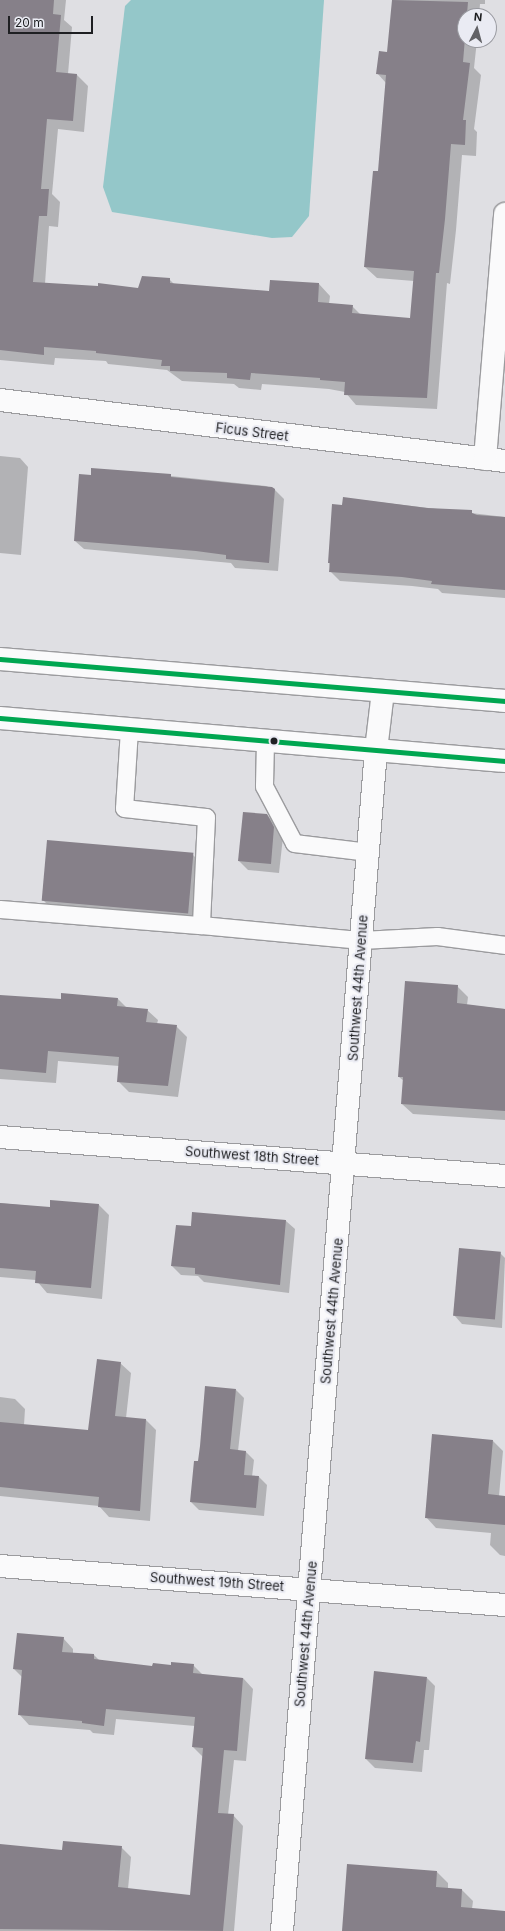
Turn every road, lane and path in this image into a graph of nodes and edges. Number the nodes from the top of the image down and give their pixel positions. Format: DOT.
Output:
graph roads {
  1 [pos="505,214"];
  2 [pos="0,400"];
  3 [pos="495,460"];
  4 [pos="0,659"];
  5 [pos="383,691"];
  6 [pos="505,701"];
  7 [pos="0,718"];
  8 [pos="129,729"];
  9 [pos="265,740"];
  10 [pos="376,750"];
  11 [pos="505,761"];
  12 [pos="368,852"];
  13 [pos="0,909"];
  14 [pos="200,924"];
  15 [pos="362,940"];
  16 [pos="505,945"];
  17 [pos="0,1137"];
  18 [pos="345,1164"];
  19 [pos="505,1176"];
  20 [pos="0,1566"];
  21 [pos="309,1590"];
  22 [pos="505,1605"];
  23 [pos="282,1931"];
  1 -- 3 [label="street"];
  2 -- 3 [label="street, Ficus Street"];
  4 -- 5 [label="street"];
  5 -- 6 [label="street"];
  5 -- 10 [label="street, Southwest 44th Avenue"];
  7 -- 8 [label="street"];
  8 -- 9 [label="street"];
  8 -- 14 [label="lane"];
  9 -- 10 [label="street"];
  9 -- 12 [label="lane"];
  10 -- 11 [label="street"];
  10 -- 12 [label="street, Southwest 44th Avenue"];
  12 -- 15 [label="street, Southwest 44th Avenue"];
  13 -- 14 [label="lane"];
  14 -- 15 [label="lane"];
  15 -- 16 [label="lane"];
  15 -- 18 [label="street, Southwest 44th Avenue"];
  17 -- 18 [label="street, Southwest 18th Street"];
  18 -- 19 [label="street, Southwest 18th Street"];
  18 -- 21 [label="street, Southwest 44th Avenue"];
  20 -- 21 [label="street, Southwest 19th Street"];
  21 -- 22 [label="street, Southwest 19th Street"];
  21 -- 23 [label="street, Southwest 44th Avenue"];
}
